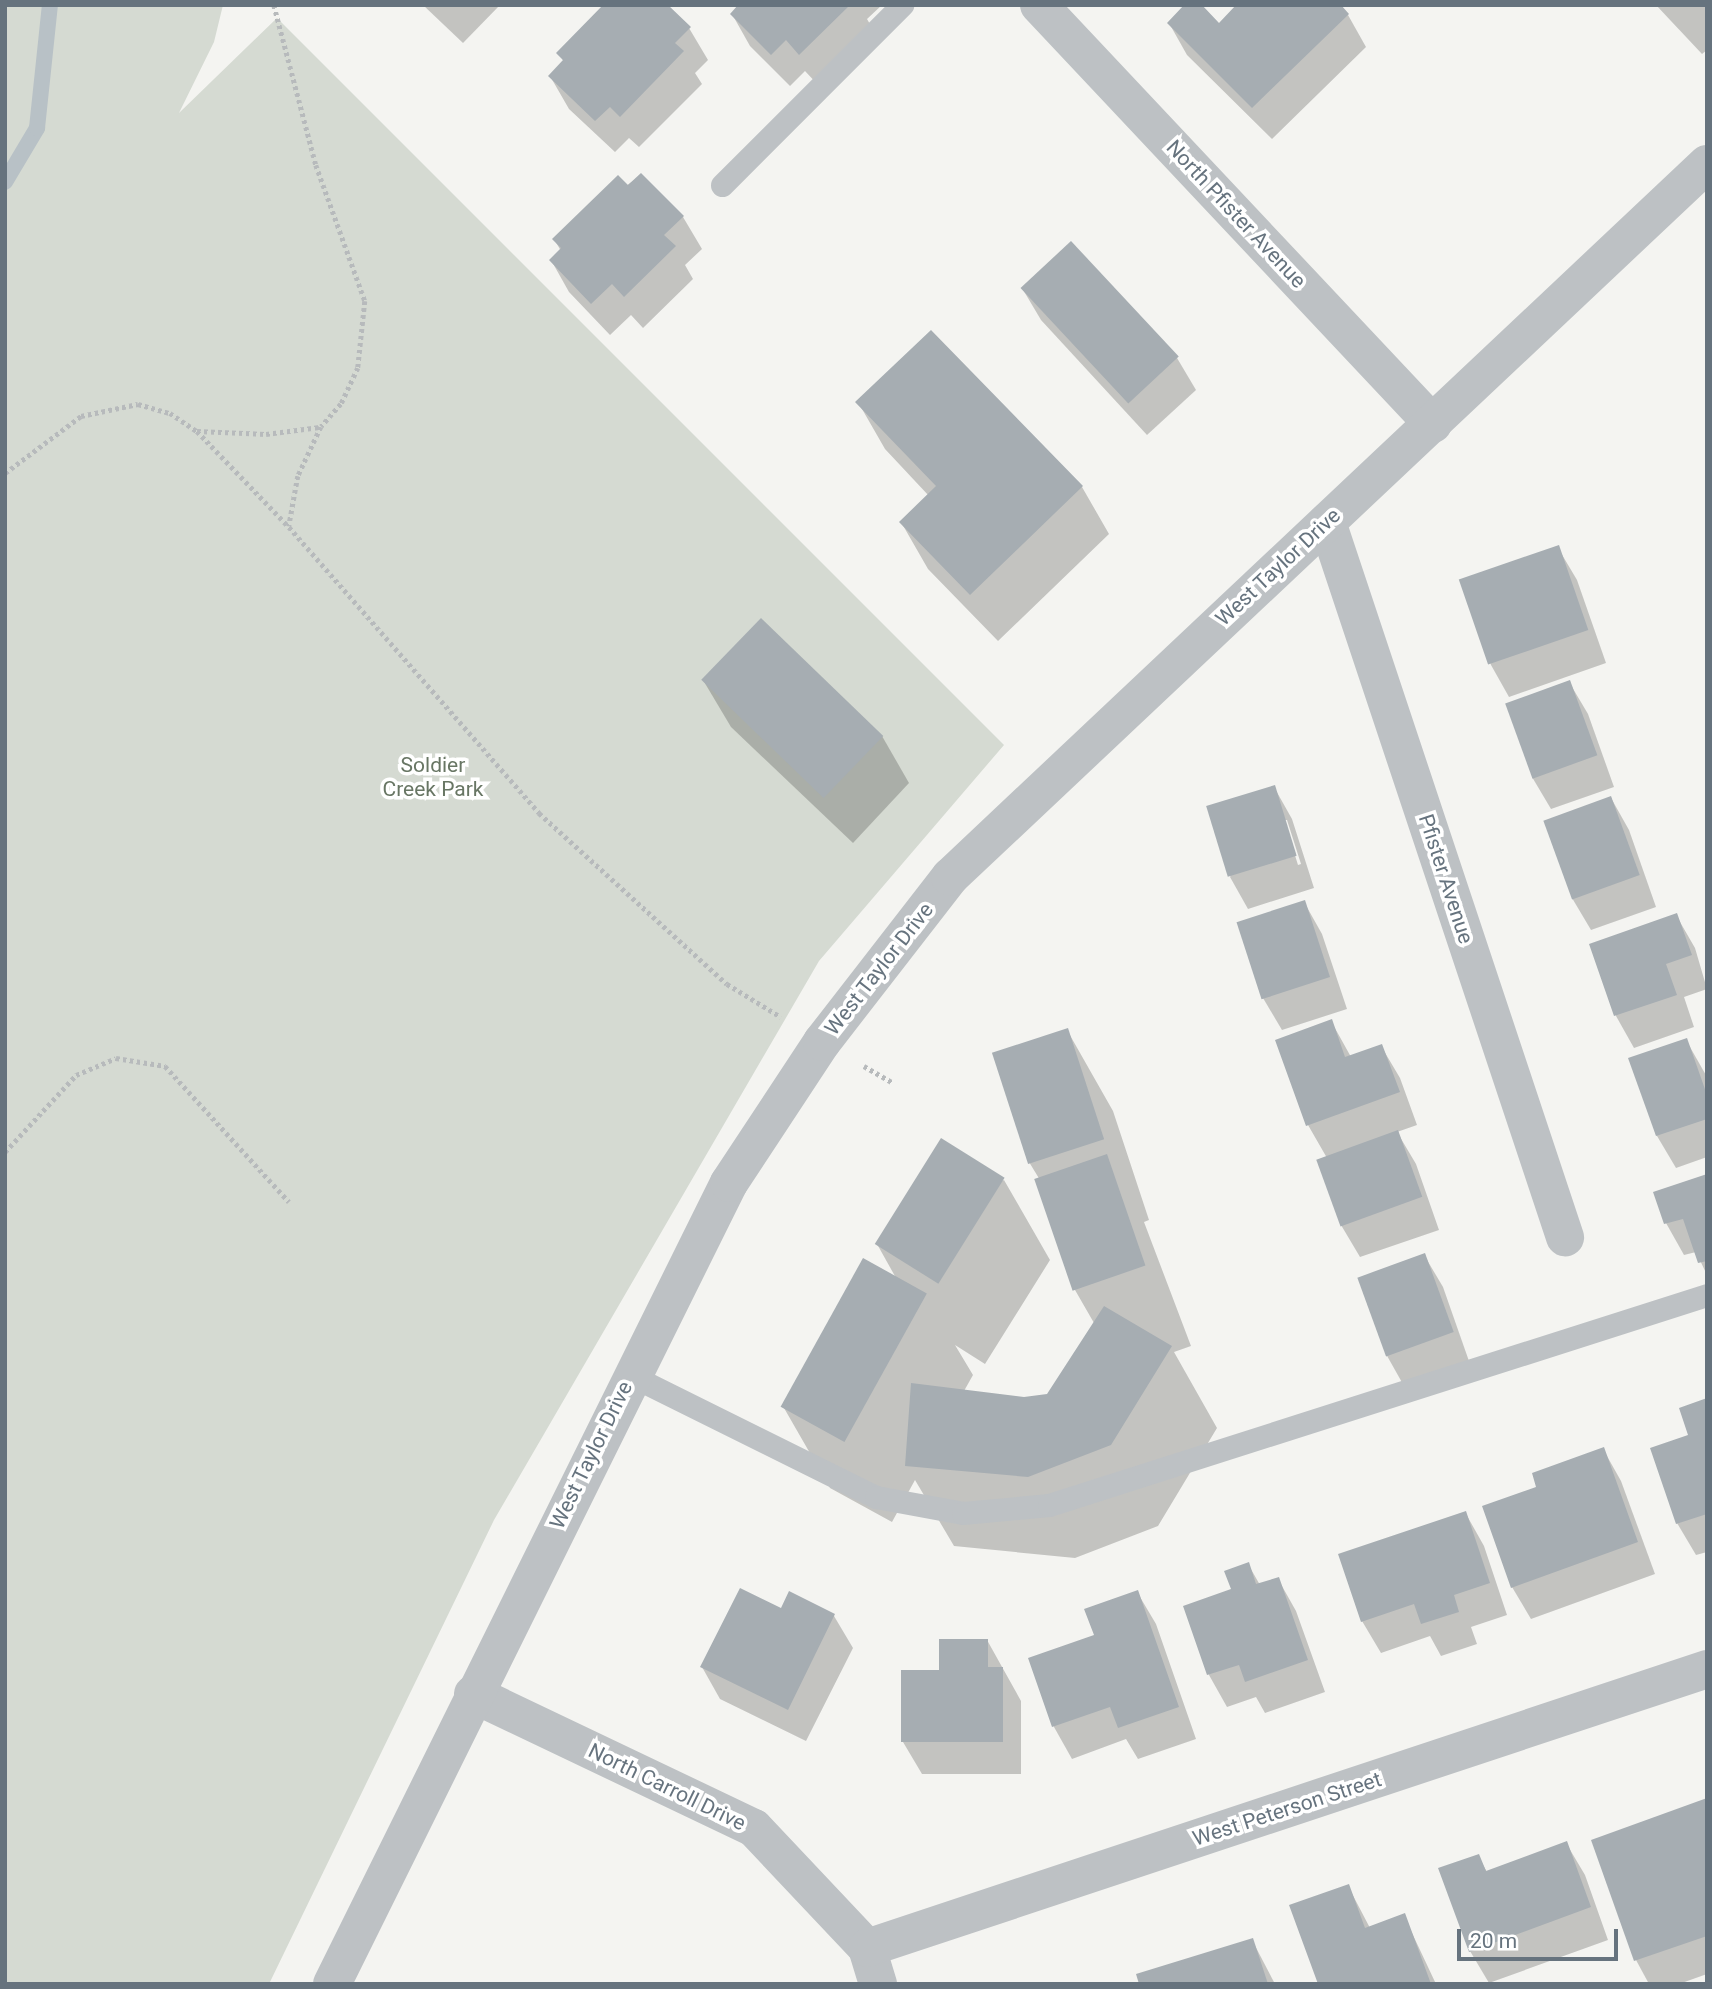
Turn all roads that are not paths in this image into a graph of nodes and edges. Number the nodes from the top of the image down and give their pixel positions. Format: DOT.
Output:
graph roads {
  1 [pos="902,5"];
  2 [pos="1039,5"];
  3 [pos="1707,164"];
  4 [pos="722,186"];
  5 [pos="1433,424"];
  6 [pos="1327,522"];
  7 [pos="1564,1237"];
  8 [pos="1707,1295"];
  9 [pos="630,1375"];
  10 [pos="1707,1669"];
  11 [pos="473,1694"];
  12 [pos="873,1966"];
  13 [pos="332,1984"];
  1 -- 4 [label="lane"];
  2 -- 5 [label="street, North Pfister Avenue"];
  3 -- 5 [label="street, West Taylor Drive"];
  5 -- 6 [label="street, West Taylor Drive"];
  6 -- 7 [label="street, Pfister Avenue"];
  6 -- 9 [label="street, West Taylor Drive"];
  8 -- 9 [label="lane"];
  9 -- 11 [label="street, West Taylor Drive"];
  10 -- 12 [label="street, West Peterson Street"];
  11 -- 12 [label="street, North Carroll Drive"];
  11 -- 13 [label="street, West Taylor Drive"];
}
